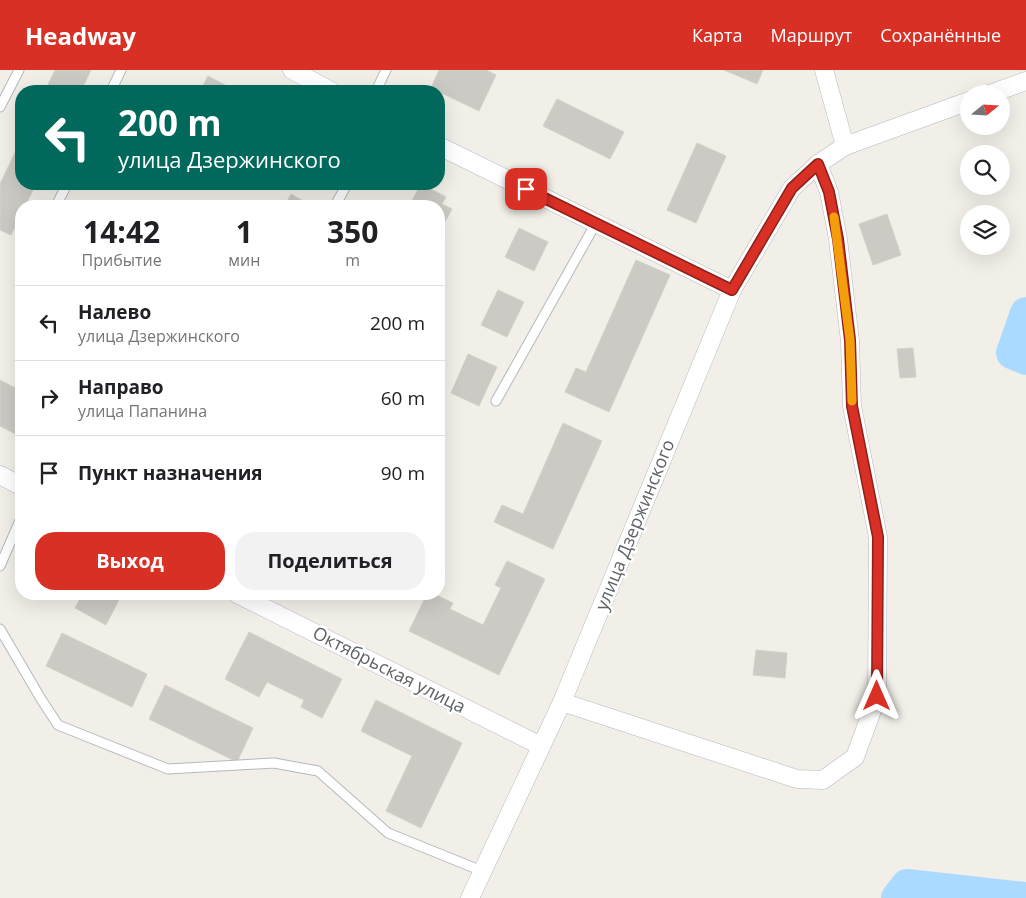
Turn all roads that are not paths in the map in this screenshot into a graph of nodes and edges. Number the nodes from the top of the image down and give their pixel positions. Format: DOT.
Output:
graph roads {
  1 [pos="19,70"];
  2 [pos="121,70"];
  3 [pos="292,70"];
  4 [pos="386,70"];
  5 [pos="824,70"];
  6 [pos="1026,81"];
  7 [pos="114,85"];
  8 [pos="320,85"];
  9 [pos="379,85"];
  10 [pos="1010,87"];
  11 [pos="960,104"];
  12 [pos="0,107"];
  13 [pos="845,146"];
  14 [pos="445,149"];
  15 [pos="818,164"];
  16 [pos="596,223"];
  17 [pos="732,290"];
  18 [pos="496,401"];
  19 [pos="0,475"];
  20 [pos="15,483"];
  21 [pos="15,532"];
  22 [pos="0,566"];
  23 [pos="249,600"];
  24 [pos="0,629"];
  25 [pos="562,702"];
  26 [pos="541,746"];
  27 [pos="482,871"];
  28 [pos="470,898"];
  1 -- 12 [label="lane"];
  2 -- 7 [label="lane"];
  3 -- 8 [label="street"];
  4 -- 9 [label="lane"];
  5 -- 13 [label="street"];
  6 -- 10 [label="street"];
  11 -- 13 [label="street, улица Дзержинского"];
  13 -- 15 [label="street, улица Дзержинского"];
  14 -- 16 [label="street"];
  15 -- 17 [label="street, улица Дзержинского"];
  15 -- 25 [label="street"];
  16 -- 17 [label="street"];
  16 -- 18 [label="lane"];
  17 -- 25 [label="street, улица Дзержинского"];
  19 -- 20 [label="street"];
  21 -- 22 [label="lane"];
  23 -- 26 [label="street, Октябрьская улица"];
  24 -- 27 [label="lane"];
  25 -- 26 [label="street, улица Дзержинского"];
  26 -- 27 [label="street, улица Дзержинского"];
  27 -- 28 [label="street, улица Дзержинского"];
}
